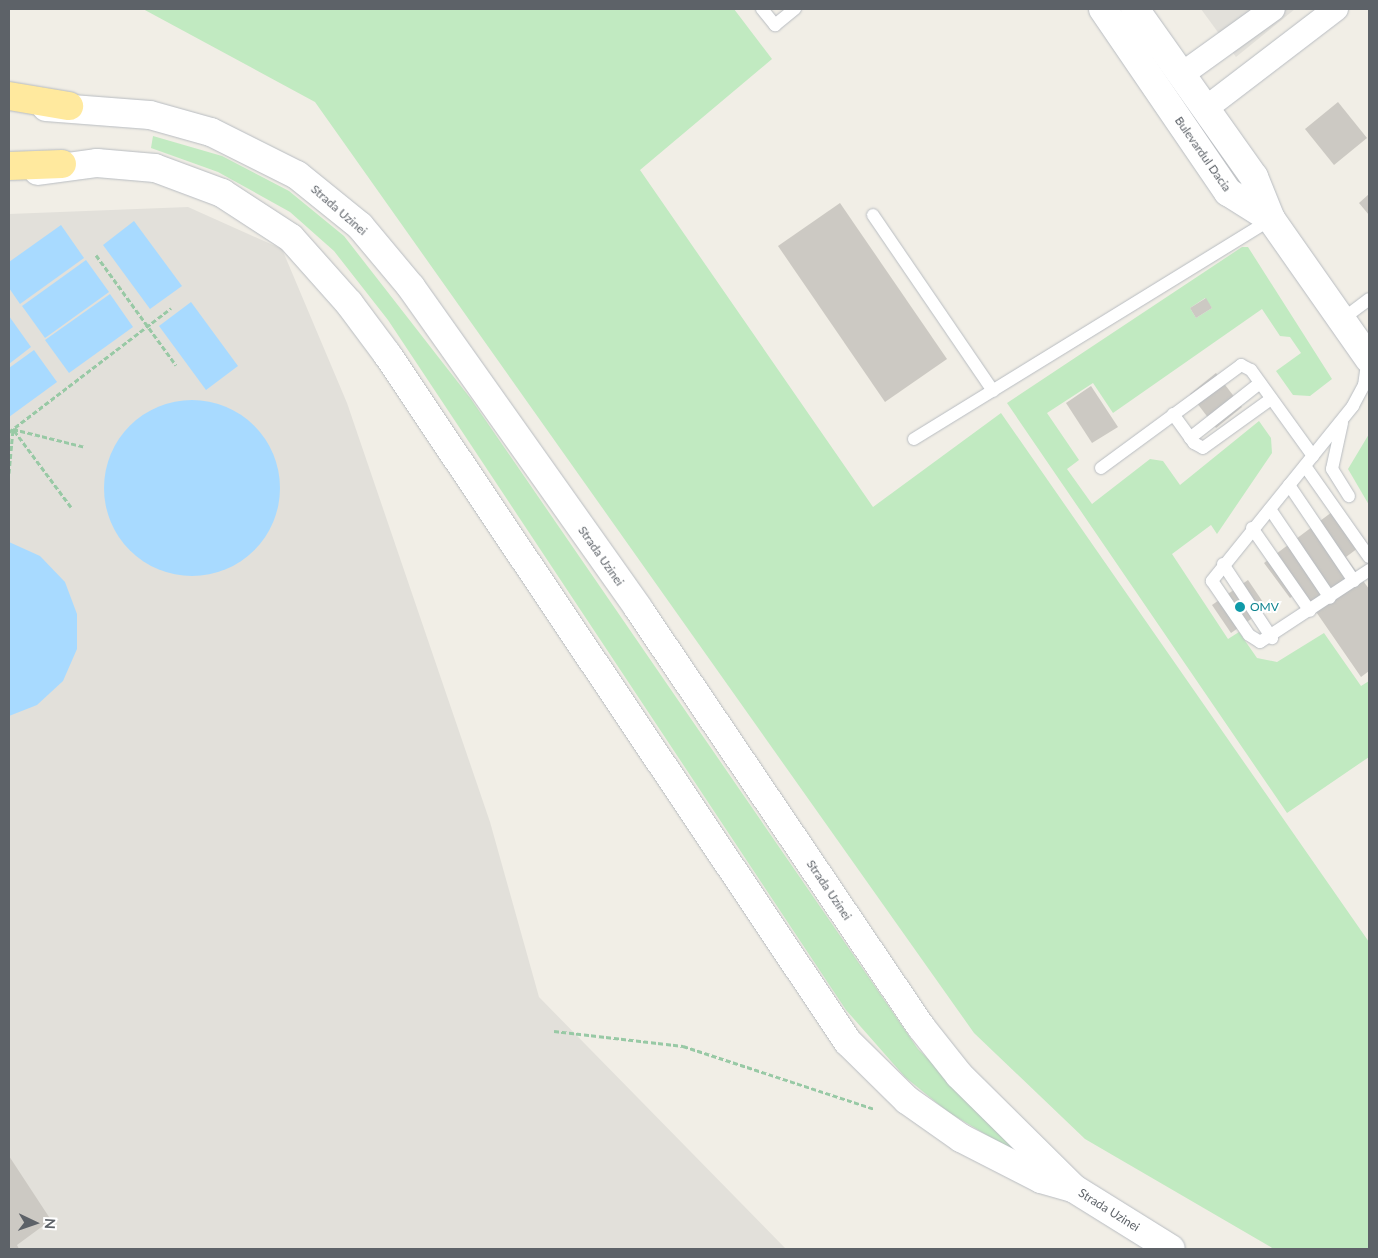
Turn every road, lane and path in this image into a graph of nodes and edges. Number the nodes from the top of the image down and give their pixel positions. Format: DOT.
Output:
graph roads {
  1 [pos="762,9"];
  2 [pos="795,9"];
  3 [pos="1103,9"];
  4 [pos="1135,9"];
  5 [pos="1273,9"];
  6 [pos="1336,9"];
  7 [pos="1181,75"];
  8 [pos="9,96"];
  9 [pos="69,106"];
  10 [pos="9,109"];
  11 [pos="1205,109"];
  12 [pos="62,164"];
  13 [pos="9,166"];
  14 [pos="9,179"];
  15 [pos="873,214"];
  16 [pos="1271,219"];
  17 [pos="96,255"];
  18 [pos="1369,299"];
  19 [pos="171,308"];
  20 [pos="1340,321"];
  21 [pos="147,326"];
  22 [pos="1369,358"];
  23 [pos="176,365"];
  24 [pos="1260,383"];
  25 [pos="993,391"];
  26 [pos="1271,398"];
  27 [pos="1173,414"];
  28 [pos="1343,420"];
  29 [pos="13,429"];
  30 [pos="9,432"];
  31 [pos="1190,438"];
  32 [pos="914,439"];
  33 [pos="85,447"];
  34 [pos="1309,461"];
  35 [pos="1101,468"];
  36 [pos="9,473"];
  37 [pos="1289,485"];
  38 [pos="1349,496"];
  39 [pos="71,508"];
  40 [pos="1270,509"];
  41 [pos="1252,528"];
  42 [pos="1369,557"];
  43 [pos="1223,564"];
  44 [pos="1369,570"];
  45 [pos="1354,581"];
  46 [pos="1330,598"];
  47 [pos="1310,611"];
  48 [pos="1272,638"];
  49 [pos="554,1031"];
  50 [pos="878,1110"];
  51 [pos="1073,1188"];
  52 [pos="1171,1249"];
  1 -- 2 [label="lane"];
  3 -- 16 [label="street, Bulevardul Dacia"];
  4 -- 7 [label="street"];
  5 -- 7 [label="street"];
  6 -- 11 [label="street"];
  7 -- 11 [label="street"];
  8 -- 9 [label="highway"];
  9 -- 10 [label="street, Strada Uzinei"];
  9 -- 51 [label="street, Strada Uzinei"];
  11 -- 16 [label="street"];
  12 -- 13 [label="highway"];
  12 -- 14 [label="street, Strada Uzinei"];
  12 -- 51 [label="street, Strada Uzinei"];
  15 -- 25 [label="lane"];
  16 -- 20 [label="street, Bulevardul Dacia"];
  16 -- 25 [label="lane"];
  17 -- 21 [label="path"];
  18 -- 20 [label="lane"];
  19 -- 21 [label="path"];
  20 -- 22 [label="street, Bulevardul Dacia"];
  21 -- 23 [label="path"];
  21 -- 29 [label="path"];
  22 -- 28 [label="lane"];
  24 -- 26 [label="lane"];
  24 -- 27 [label="lane"];
  24 -- 31 [label="lane"];
  25 -- 32 [label="lane"];
  26 -- 31 [label="lane"];
  26 -- 34 [label="lane"];
  27 -- 31 [label="lane"];
  27 -- 35 [label="lane"];
  28 -- 34 [label="lane"];
  28 -- 38 [label="lane"];
  29 -- 30 [label="path"];
  29 -- 33 [label="path"];
  29 -- 36 [label="path"];
  29 -- 39 [label="path"];
  34 -- 37 [label="lane"];
  34 -- 42 [label="lane"];
  37 -- 40 [label="lane"];
  37 -- 45 [label="lane"];
  40 -- 41 [label="lane"];
  40 -- 46 [label="lane"];
  41 -- 43 [label="lane"];
  41 -- 47 [label="lane"];
  43 -- 48 [label="lane"];
  43 -- 48 [label="lane"];
  44 -- 45 [label="lane"];
  45 -- 46 [label="lane"];
  46 -- 47 [label="lane"];
  47 -- 48 [label="lane"];
  49 -- 50 [label="path"];
  51 -- 52 [label="street, Strada Uzinei"];
}
